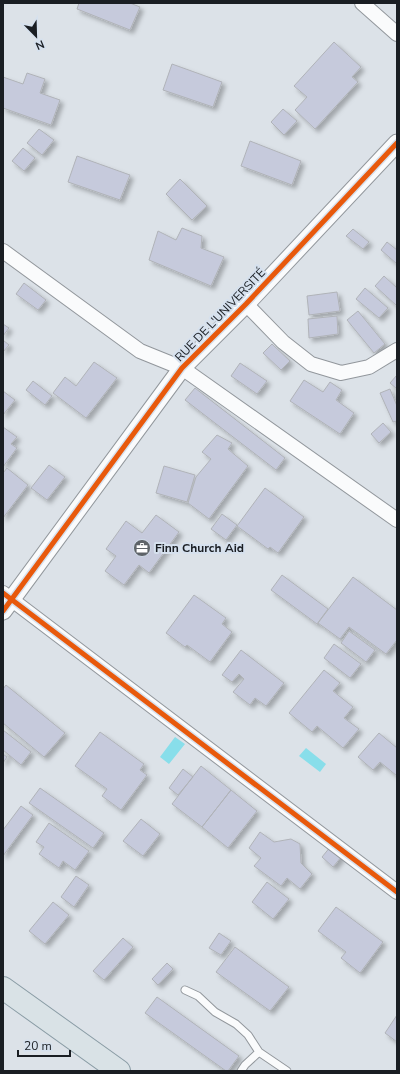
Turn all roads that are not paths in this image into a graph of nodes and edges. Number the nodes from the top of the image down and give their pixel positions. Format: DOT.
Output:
graph roads {
  1 [pos="362,3"];
  2 [pos="397,34"];
  3 [pos="397,143"];
  4 [pos="3,251"];
  5 [pos="246,304"];
  6 [pos="397,350"];
  7 [pos="182,368"];
  8 [pos="397,520"];
  9 [pos="6,601"];
  10 [pos="397,892"];
  11 [pos="3,988"];
  12 [pos="185,990"];
  13 [pos="259,1052"];
  14 [pos="120,1071"];
  15 [pos="241,1071"];
  16 [pos="287,1071"];
  1 -- 2 [label="street"];
  3 -- 5 [label="street, RUE DE L'UNIVERSITÉ"];
  4 -- 7 [label="street"];
  5 -- 6 [label="street"];
  5 -- 7 [label="street, RUE DE L'UNIVERSITÉ"];
  7 -- 8 [label="street"];
  7 -- 9 [label="street, RUE DE L'UNIVERSITÉ"];
  9 -- 10 [label="street"];
  11 -- 14 [label="main road"];
  12 -- 13 [label="lane"];
  13 -- 15 [label="lane"];
  13 -- 16 [label="lane"];
}
